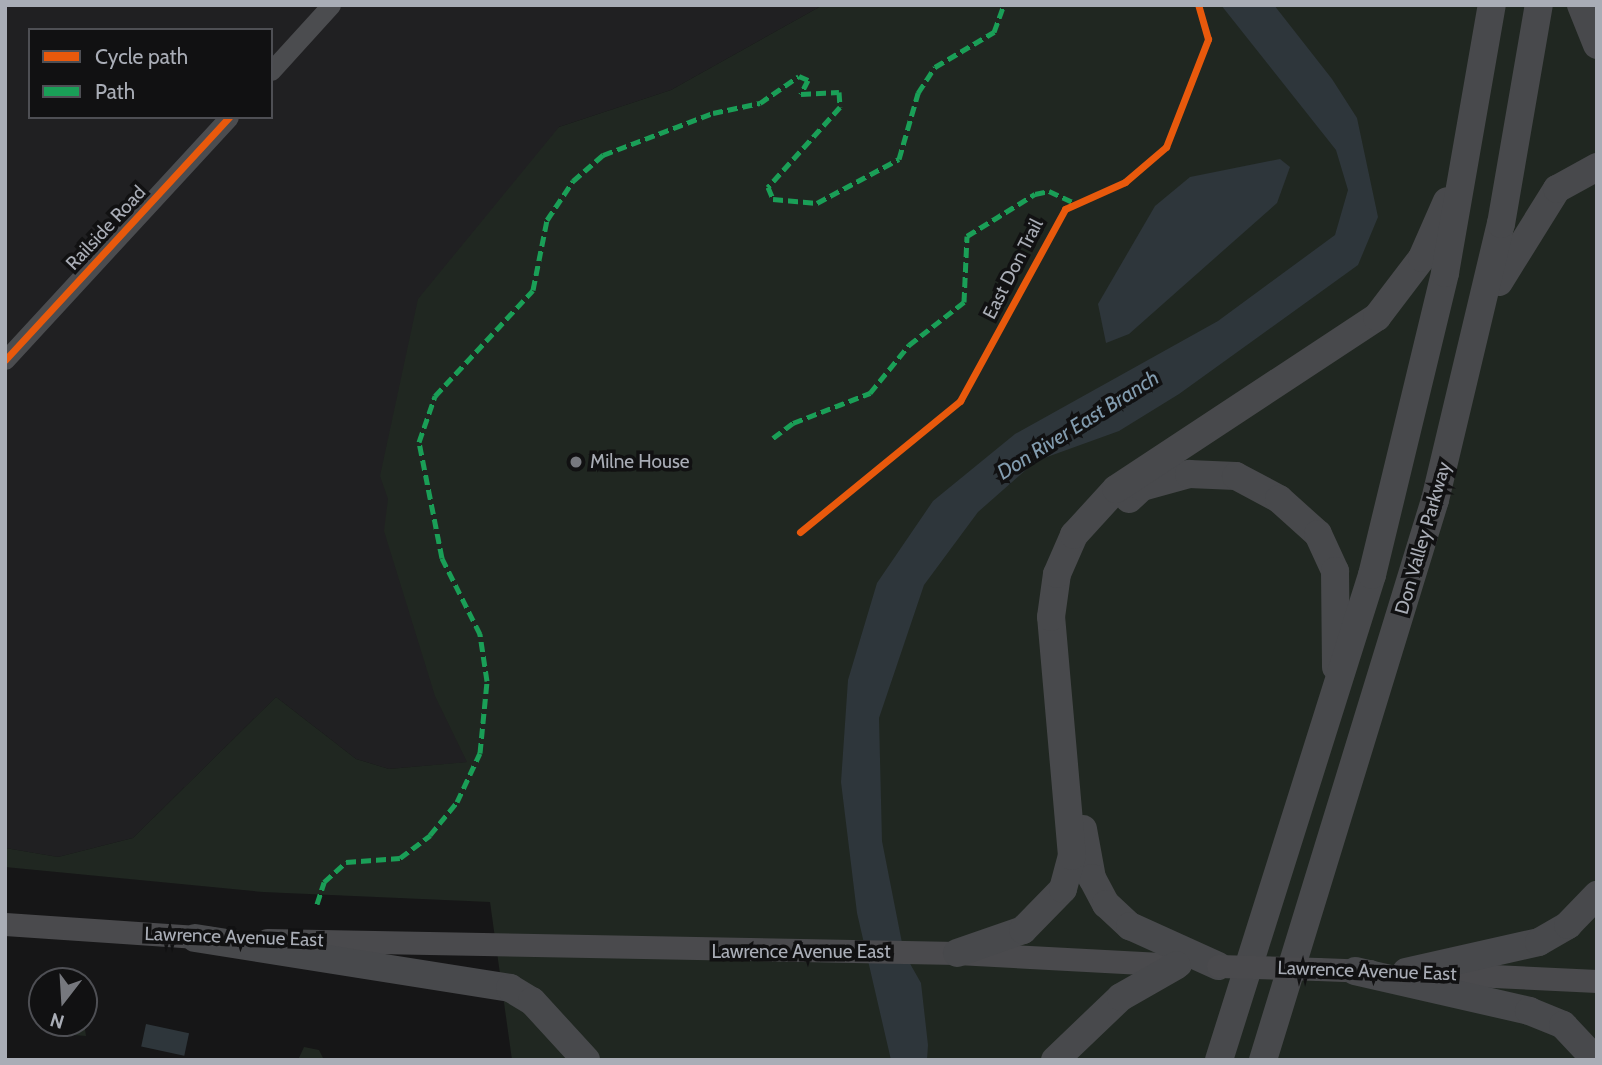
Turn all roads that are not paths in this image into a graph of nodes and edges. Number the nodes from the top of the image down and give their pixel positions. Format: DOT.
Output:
graph roads {
  1 [pos="331,5"];
  2 [pos="1492,5"];
  3 [pos="1539,5"];
  4 [pos="1581,5"];
  5 [pos="1597,45"];
  6 [pos="273,69"];
  7 [pos="227,119"];
  8 [pos="1465,156"];
  9 [pos="1597,167"];
  10 [pos="1480,319"];
  11 [pos="5,360"];
  12 [pos="1336,684"];
  13 [pos="1597,895"];
  14 [pos="5,924"];
  15 [pos="195,938"];
  16 [pos="957,953"];
  17 [pos="1182,965"];
  18 [pos="1218,966"];
  19 [pos="1355,971"];
  20 [pos="1406,972"];
  21 [pos="1597,981"];
  22 [pos="1266,1055"];
  23 [pos="586,1060"];
  24 [pos="1055,1060"];
  25 [pos="1219,1060"];
  26 [pos="1596,1060"];
  1 -- 6 [label="street"];
  2 -- 8 [label="highway, Don Valley Parkway"];
  3 -- 10 [label="highway, Don Valley Parkway"];
  4 -- 5 [label="highway"];
  7 -- 11 [label="street, Railside Road"];
  8 -- 12 [label="highway, Don Valley Parkway"];
  8 -- 16 [label="highway"];
  9 -- 10 [label="highway"];
  10 -- 22 [label="highway, Don Valley Parkway"];
  12 -- 18 [label="highway"];
  12 -- 25 [label="highway, Don Valley Parkway"];
  13 -- 20 [label="highway"];
  14 -- 15 [label="main road, Lawrence Avenue East"];
  15 -- 16 [label="main road, Lawrence Avenue East"];
  15 -- 23 [label="highway"];
  16 -- 17 [label="main road, Lawrence Avenue East"];
  17 -- 18 [label="main road, Lawrence Avenue East"];
  17 -- 24 [label="highway"];
  18 -- 19 [label="main road, Lawrence Avenue East, bridge"];
  19 -- 20 [label="main road, Lawrence Avenue East"];
  19 -- 26 [label="highway"];
  20 -- 21 [label="main road, Lawrence Avenue East"];
}
